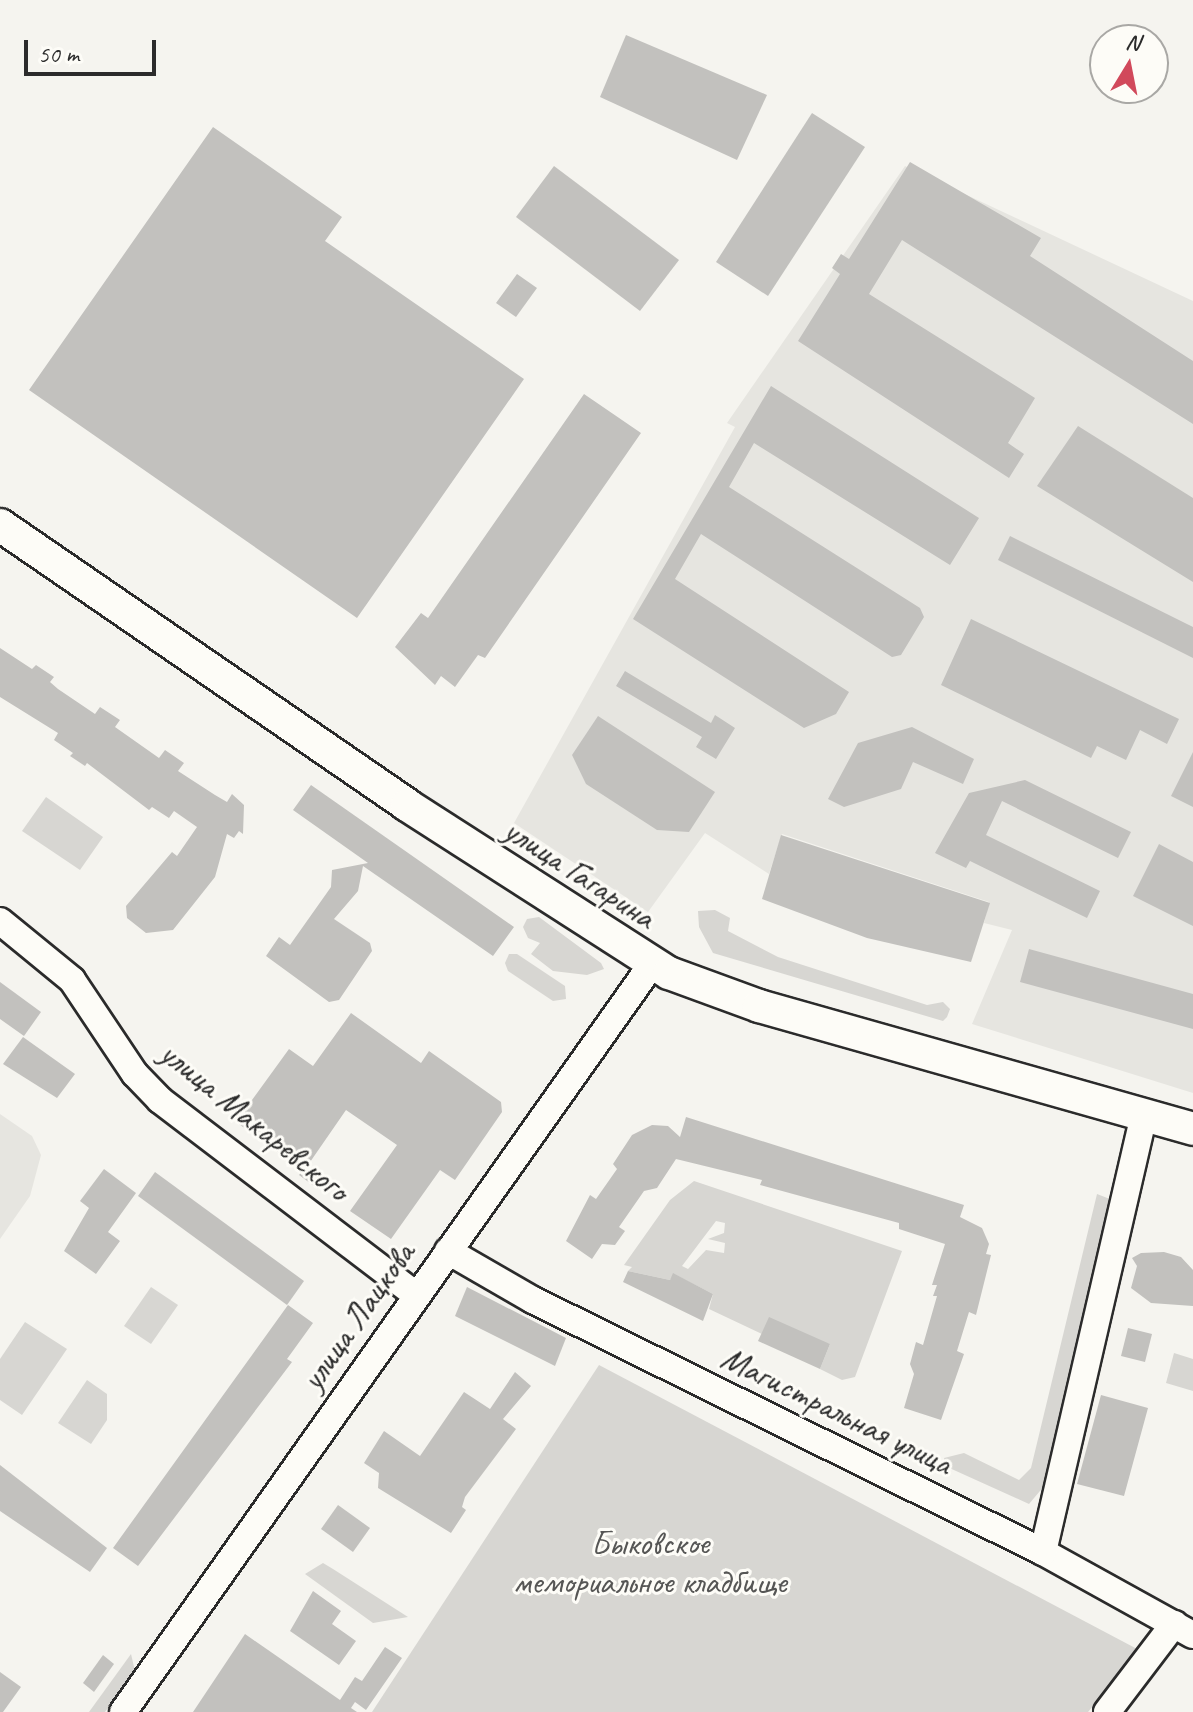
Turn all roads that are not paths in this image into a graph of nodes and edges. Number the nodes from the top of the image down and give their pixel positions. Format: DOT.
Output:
graph roads {
  1 [pos="0,525"];
  2 [pos="0,921"];
  3 [pos="652,964"];
  4 [pos="1144,1114"];
  5 [pos="1193,1129"];
  6 [pos="448,1251"];
  7 [pos="416,1295"];
  8 [pos="1043,1552"];
  9 [pos="1183,1630"];
  10 [pos="123,1712"];
  11 [pos="1107,1712"];
  1 -- 3 [label="main road, улица Гагарина"];
  2 -- 7 [label="street, улица Макаревского"];
  3 -- 4 [label="main road, улица Гагарина"];
  3 -- 6 [label="street, улица Лацкова"];
  4 -- 5 [label="main road, улица Гагарина"];
  4 -- 8 [label="street"];
  6 -- 7 [label="street, улица Лацкова"];
  6 -- 8 [label="street, Магистральная улица"];
  7 -- 10 [label="street, улица Лацкова"];
  8 -- 9 [label="street, Магистральная улица"];
  9 -- 11 [label="street"];
}
